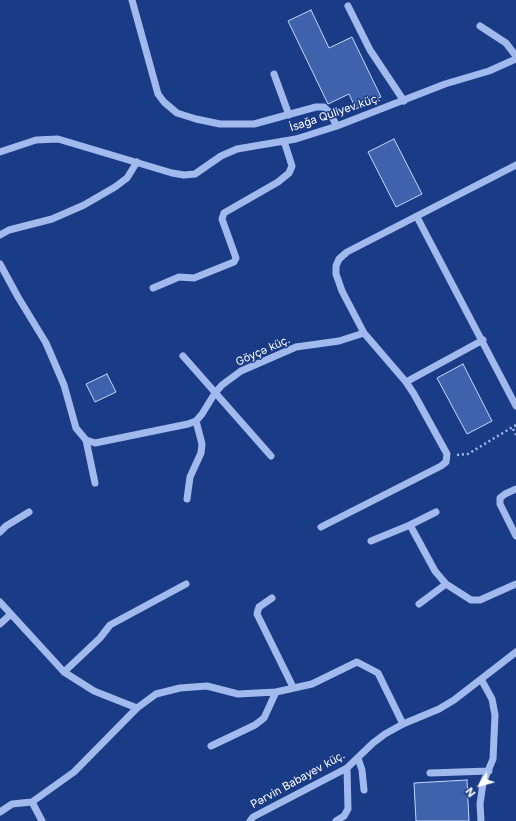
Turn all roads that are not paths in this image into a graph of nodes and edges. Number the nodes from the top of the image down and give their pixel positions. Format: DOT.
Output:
graph roads {
  1 [pos="132,0"];
  2 [pos="348,6"];
  3 [pos="480,26"];
  4 [pos="516,56"];
  5 [pos="516,59"];
  6 [pos="274,74"];
  7 [pos="404,101"];
  8 [pos="289,115"];
  9 [pos="337,126"];
  10 [pos="284,141"];
  11 [pos="0,152"];
  12 [pos="137,162"];
  13 [pos="516,165"];
  14 [pos="418,217"];
  15 [pos="0,235"];
  16 [pos="0,264"];
  17 [pos="153,288"];
  18 [pos="364,333"];
  19 [pos="483,340"];
  20 [pos="183,356"];
  21 [pos="406,382"];
  22 [pos="215,393"];
  23 [pos="516,406"];
  24 [pos="196,421"];
  25 [pos="86,440"];
  26 [pos="272,456"];
  27 [pos="95,483"];
  28 [pos="516,489"];
  29 [pos="187,499"];
  30 [pos="29,512"];
  31 [pos="436,512"];
  32 [pos="410,525"];
  33 [pos="321,527"];
  34 [pos="0,532"];
  35 [pos="516,536"];
  36 [pos="371,541"];
  37 [pos="186,584"];
  38 [pos="446,584"];
  39 [pos="516,584"];
  40 [pos="272,598"];
  41 [pos="0,602"];
  42 [pos="419,604"];
  43 [pos="11,614"];
  44 [pos="0,624"];
  45 [pos="516,652"];
  46 [pos="64,672"];
  47 [pos="481,679"];
  48 [pos="293,687"];
  49 [pos="276,692"];
  50 [pos="137,708"];
  51 [pos="403,724"];
  52 [pos="211,746"];
  53 [pos="358,758"];
  54 [pos="347,768"];
  55 [pos="489,771"];
  56 [pos="430,773"];
  57 [pos="364,790"];
  58 [pos="32,802"];
  59 [pos="0,812"];
  60 [pos="42,821"];
  61 [pos="250,821"];
  62 [pos="336,821"];
  63 [pos="481,821"];
  1 -- 8 [label="street"];
  2 -- 7 [label="street"];
  3 -- 4 [label="street"];
  5 -- 7 [label="street, İsağa Quliyev küç."];
  6 -- 8 [label="street"];
  7 -- 9 [label="street, İsağa Quliyev küç."];
  8 -- 9 [label="street"];
  9 -- 10 [label="street, İsağa Quliyev küç."];
  10 -- 12 [label="street, İsağa Quliyev küç."];
  10 -- 17 [label="street"];
  11 -- 12 [label="street, İsağa Quliyev küç."];
  12 -- 15 [label="street"];
  13 -- 14 [label="street"];
  14 -- 18 [label="street"];
  14 -- 19 [label="street"];
  16 -- 25 [label="street"];
  18 -- 21 [label="street"];
  18 -- 22 [label="street, Göyçə küç."];
  19 -- 21 [label="street"];
  19 -- 23 [label="street"];
  20 -- 22 [label="street"];
  21 -- 33 [label="street"];
  22 -- 24 [label="street, Göyçə küç."];
  22 -- 26 [label="street"];
  24 -- 25 [label="street"];
  24 -- 29 [label="street"];
  25 -- 27 [label="street"];
  28 -- 35 [label="street"];
  30 -- 34 [label="street"];
  31 -- 32 [label="street"];
  32 -- 36 [label="street"];
  32 -- 38 [label="street"];
  37 -- 46 [label="street"];
  38 -- 39 [label="street"];
  38 -- 42 [label="street"];
  40 -- 48 [label="street"];
  41 -- 43 [label="street"];
  43 -- 44 [label="street"];
  43 -- 46 [label="street"];
  45 -- 47 [label="street, Pərvin Babayev küç."];
  46 -- 50 [label="street"];
  47 -- 51 [label="street, Pərvin Babayev küç."];
  47 -- 55 [label="street"];
  48 -- 49 [label="street"];
  48 -- 51 [label="street"];
  49 -- 50 [label="street"];
  49 -- 52 [label="street"];
  50 -- 58 [label="street"];
  51 -- 53 [label="street, Pərvin Babayev küç."];
  53 -- 54 [label="street, Pərvin Babayev küç."];
  53 -- 57 [label="street"];
  54 -- 61 [label="street, Pərvin Babayev küç."];
  54 -- 62 [label="street"];
  55 -- 56 [label="street"];
  55 -- 63 [label="street"];
  58 -- 59 [label="street"];
  58 -- 60 [label="street"];
}
